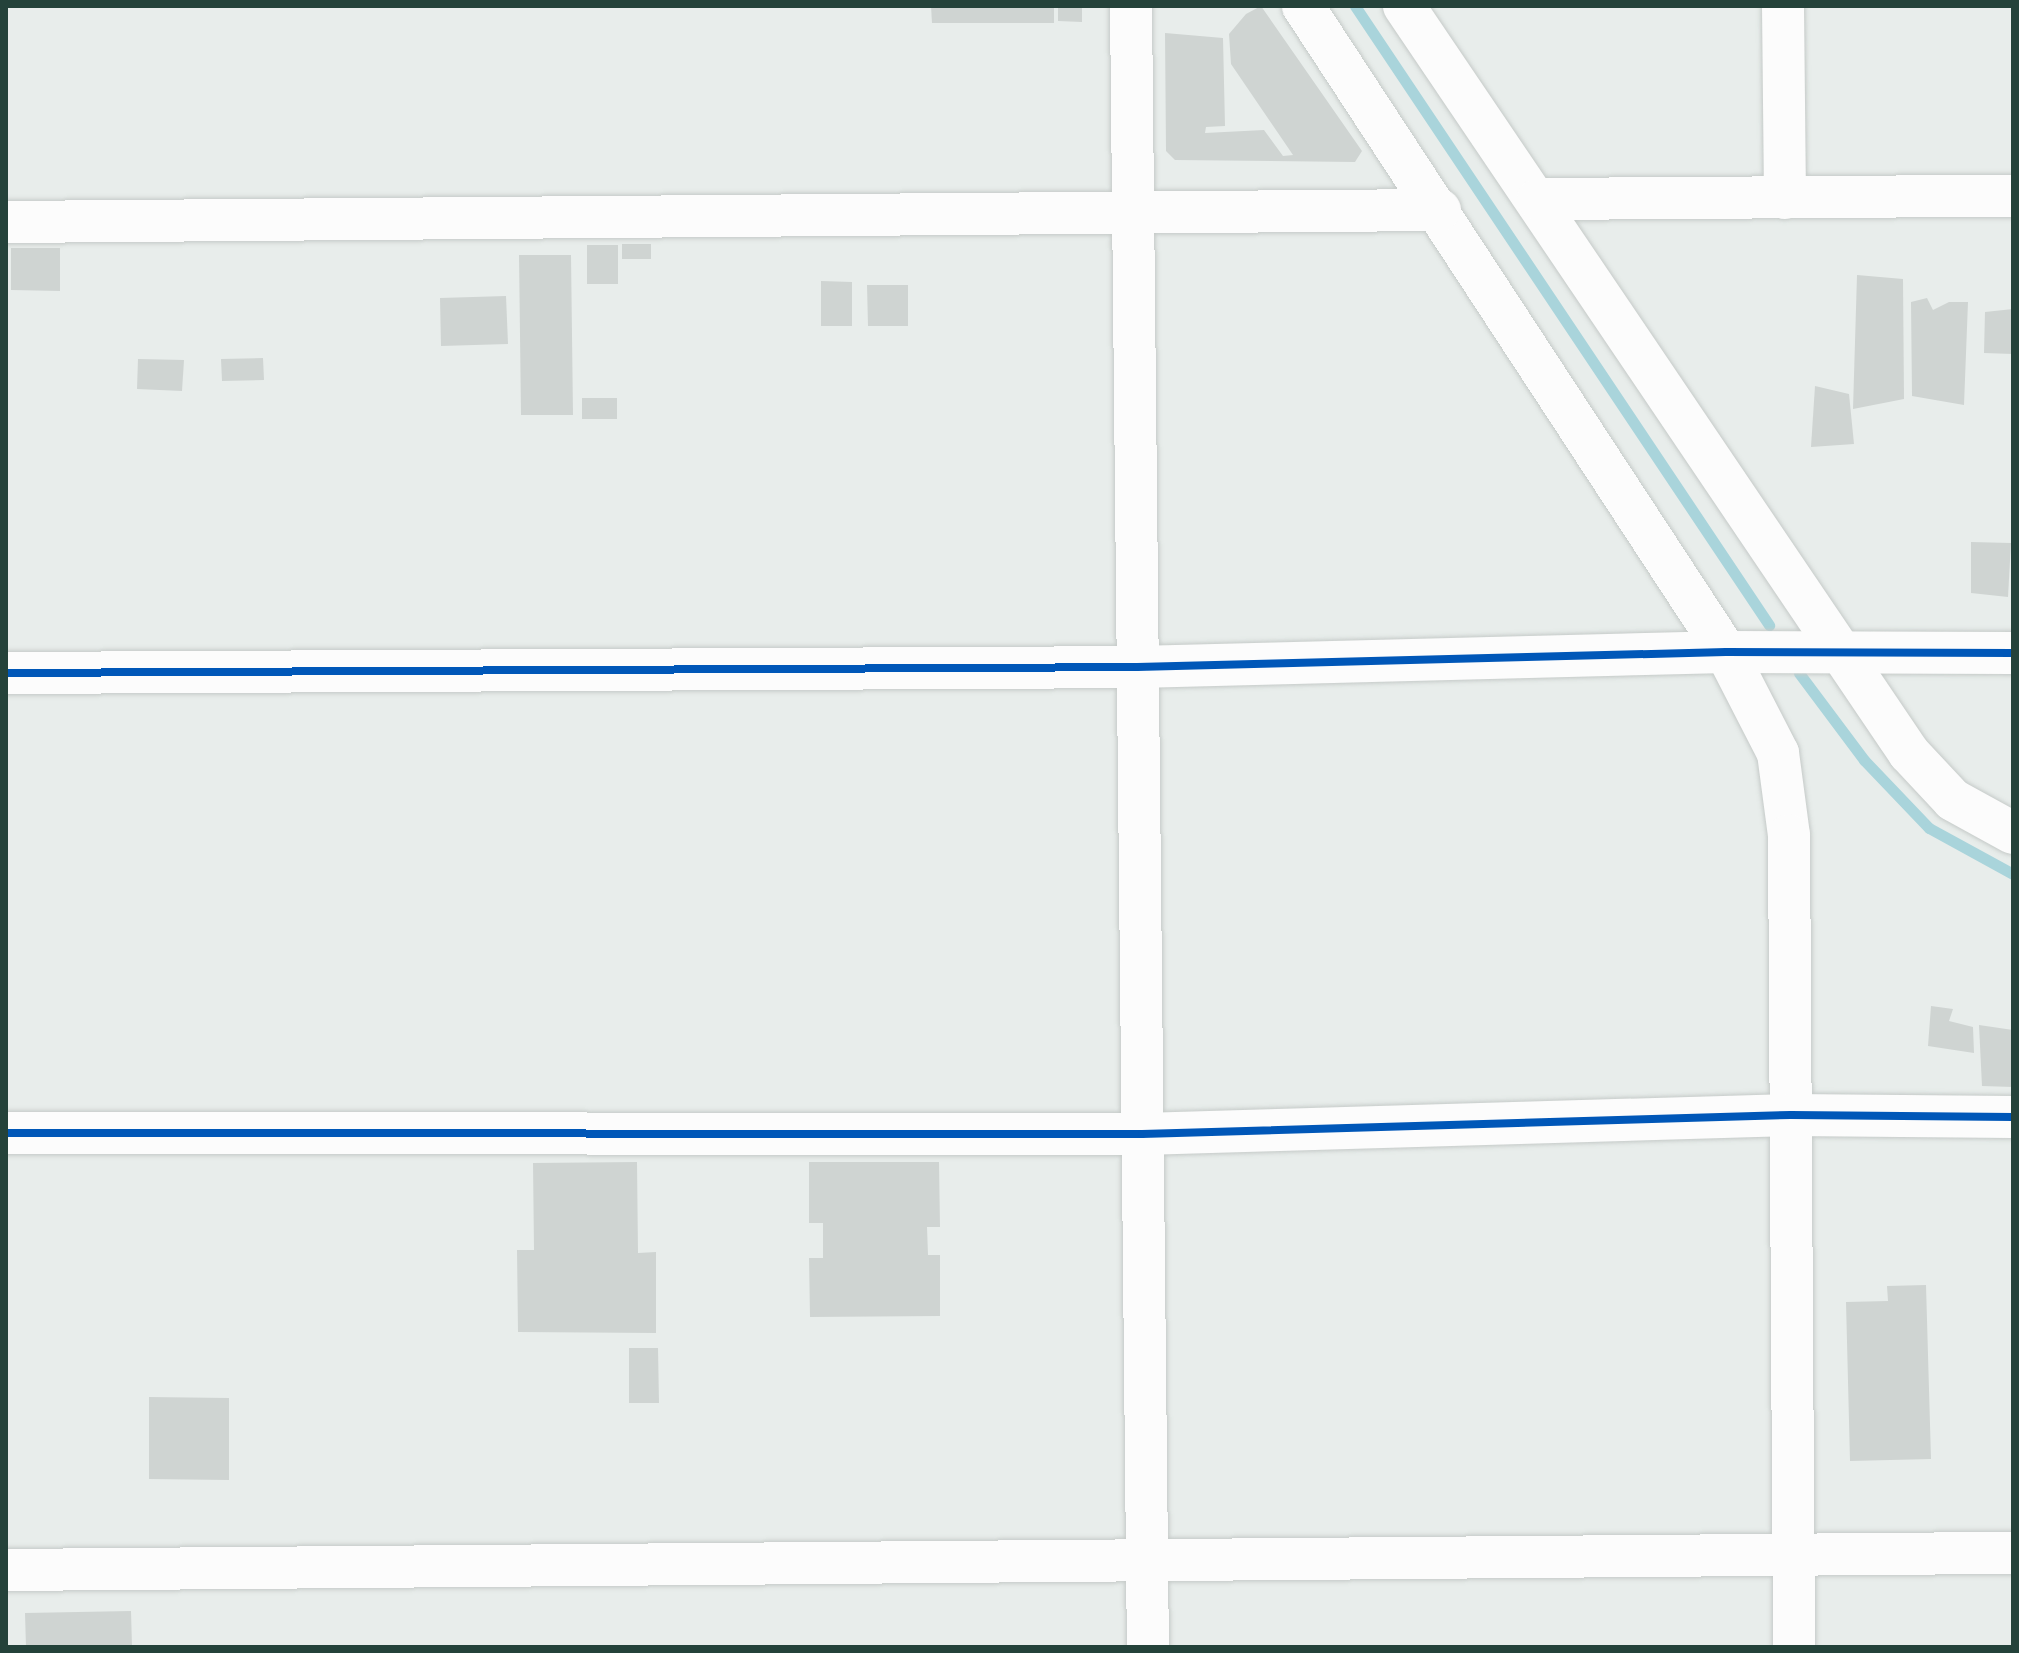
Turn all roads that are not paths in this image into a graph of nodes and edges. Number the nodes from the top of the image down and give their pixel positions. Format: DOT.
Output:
graph roads {
  1 [pos="1131,6"];
  2 [pos="1303,6"];
  3 [pos="1404,6"];
  4 [pos="1783,6"];
  5 [pos="2013,196"];
  6 [pos="1785,198"];
  7 [pos="1538,199"];
  8 [pos="1440,210"];
  9 [pos="1133,213"];
  10 [pos="6,222"];
  11 [pos="1736,652"];
  12 [pos="1838,653"];
  13 [pos="2013,653"];
  14 [pos="1137,667"];
  15 [pos="6,673"];
  16 [pos="2013,833"];
  17 [pos="1791,1115"];
  18 [pos="2013,1117"];
  19 [pos="6,1133"];
  20 [pos="1142,1134"];
  21 [pos="1794,1553"];
  22 [pos="2013,1553"];
  23 [pos="1147,1561"];
  24 [pos="6,1570"];
  25 [pos="1148,1647"];
  26 [pos="1794,1647"];
  1 -- 9 [label="street"];
  2 -- 8 [label="street"];
  3 -- 7 [label="street"];
  4 -- 6 [label="street"];
  5 -- 6 [label="street"];
  6 -- 7 [label="street"];
  7 -- 12 [label="street"];
  8 -- 9 [label="street"];
  8 -- 11 [label="street"];
  9 -- 10 [label="street"];
  9 -- 14 [label="street"];
  11 -- 12 [label="street"];
  11 -- 14 [label="street"];
  11 -- 17 [label="street"];
  12 -- 13 [label="street"];
  12 -- 16 [label="street"];
  14 -- 15 [label="street"];
  14 -- 20 [label="street"];
  17 -- 18 [label="street"];
  17 -- 20 [label="street"];
  17 -- 21 [label="street"];
  19 -- 20 [label="street"];
  20 -- 23 [label="street"];
  21 -- 22 [label="street"];
  21 -- 23 [label="street"];
  21 -- 26 [label="street"];
  23 -- 24 [label="street"];
  23 -- 25 [label="street"];
}
